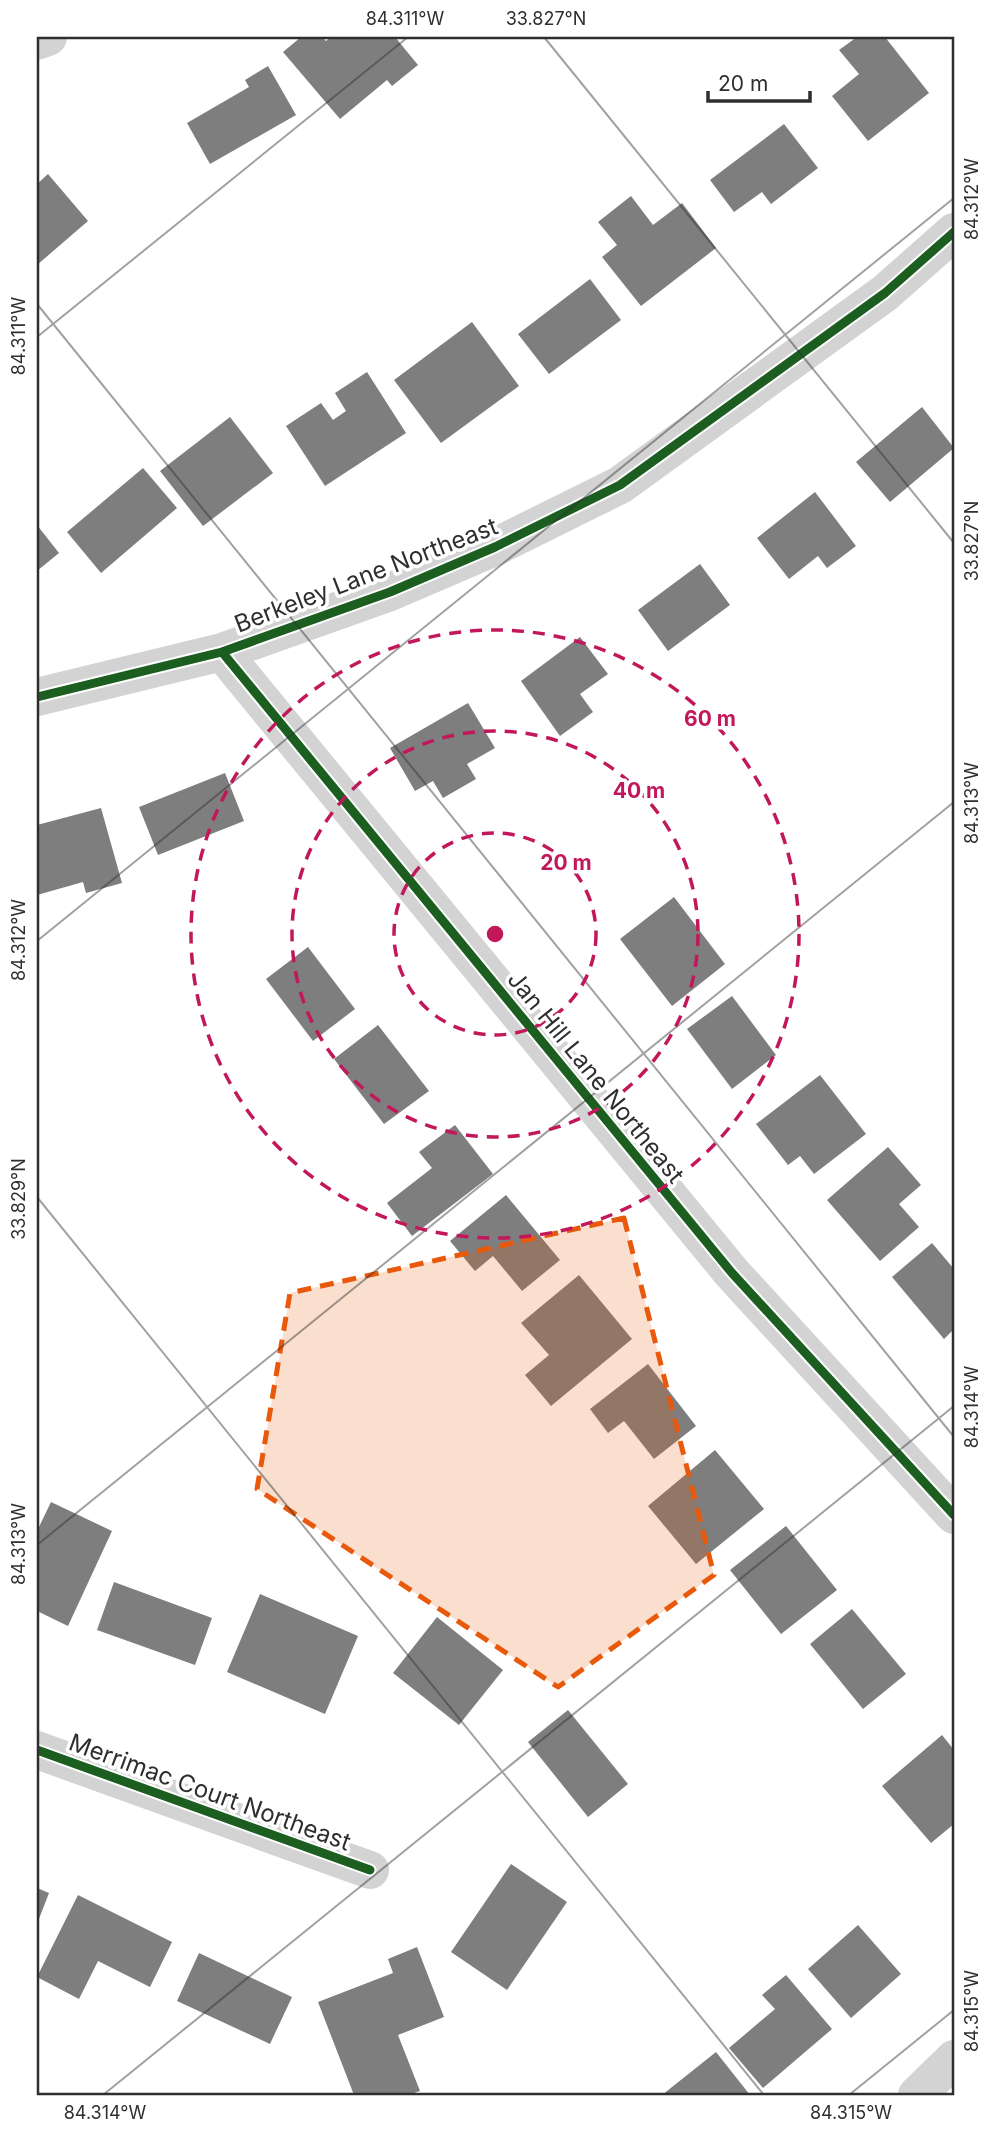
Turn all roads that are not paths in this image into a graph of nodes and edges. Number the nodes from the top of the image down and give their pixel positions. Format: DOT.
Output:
graph roads {
  1 [pos="48,37"];
  2 [pos="37,41"];
  3 [pos="954,232"];
  4 [pos="222,652"];
  5 [pos="37,697"];
  6 [pos="954,1516"];
  7 [pos="37,1750"];
  8 [pos="370,1870"];
  9 [pos="954,2059"];
  10 [pos="917,2095"];
  1 -- 2 [label="street"];
  3 -- 4 [label="street, Berkeley Lane Northeast"];
  4 -- 5 [label="street, Berkeley Lane Northeast"];
  4 -- 6 [label="street, Jan Hill Lane Northeast"];
  7 -- 8 [label="street, Merrimac Court Northeast"];
  9 -- 10 [label="street"];
}
